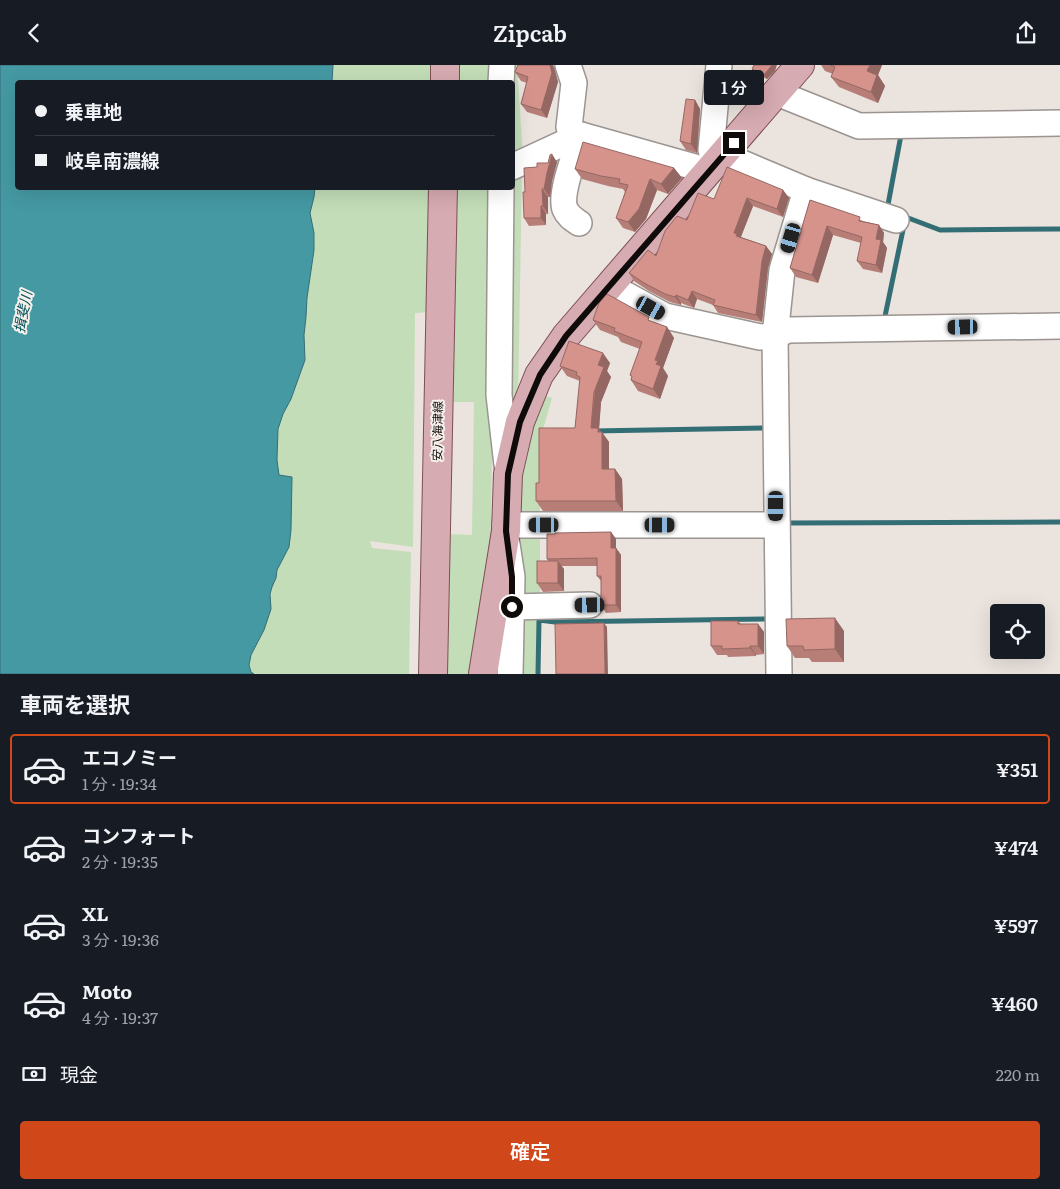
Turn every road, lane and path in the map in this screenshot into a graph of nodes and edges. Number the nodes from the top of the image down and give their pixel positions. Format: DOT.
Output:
graph roads {
  1 [pos="445,65"];
  2 [pos="502,65"];
  3 [pos="568,65"];
  4 [pos="719,65"];
  5 [pos="800,65"];
  6 [pos="445,80"];
  7 [pos="502,80"];
  8 [pos="777,93"];
  9 [pos="1060,123"];
  10 [pos="577,137"];
  11 [pos="716,163"];
  12 [pos="515,166"];
  13 [pos="442,190"];
  14 [pos="501,190"];
  15 [pos="806,190"];
  16 [pos="896,220"];
  17 [pos="579,223"];
  18 [pos="610,286"];
  19 [pos="1060,326"];
  20 [pos="775,336"];
  21 [pos="508,474"];
  22 [pos="776,525"];
  23 [pos="506,528"];
  24 [pos="590,605"];
  25 [pos="512,607"];
  26 [pos="433,674"];
  27 [pos="483,674"];
  28 [pos="510,674"];
  29 [pos="778,674"];
  1 -- 6 [label="main road"];
  2 -- 7 [label="street"];
  3 -- 10 [label="street"];
  4 -- 11 [label="street"];
  5 -- 8 [label="main road"];
  8 -- 9 [label="street"];
  8 -- 11 [label="main road"];
  10 -- 11 [label="street"];
  10 -- 12 [label="street"];
  10 -- 17 [label="street"];
  11 -- 15 [label="street"];
  11 -- 18 [label="main road"];
  13 -- 26 [label="main road, 安八海津線"];
  14 -- 21 [label="street"];
  15 -- 16 [label="street"];
  15 -- 20 [label="street"];
  18 -- 20 [label="street"];
  18 -- 21 [label="main road"];
  19 -- 20 [label="street"];
  20 -- 22 [label="street"];
  21 -- 23 [label="main road"];
  22 -- 23 [label="street"];
  22 -- 29 [label="street"];
  23 -- 25 [label="street"];
  23 -- 27 [label="main road"];
  24 -- 25 [label="street"];
  25 -- 28 [label="street"];
}
